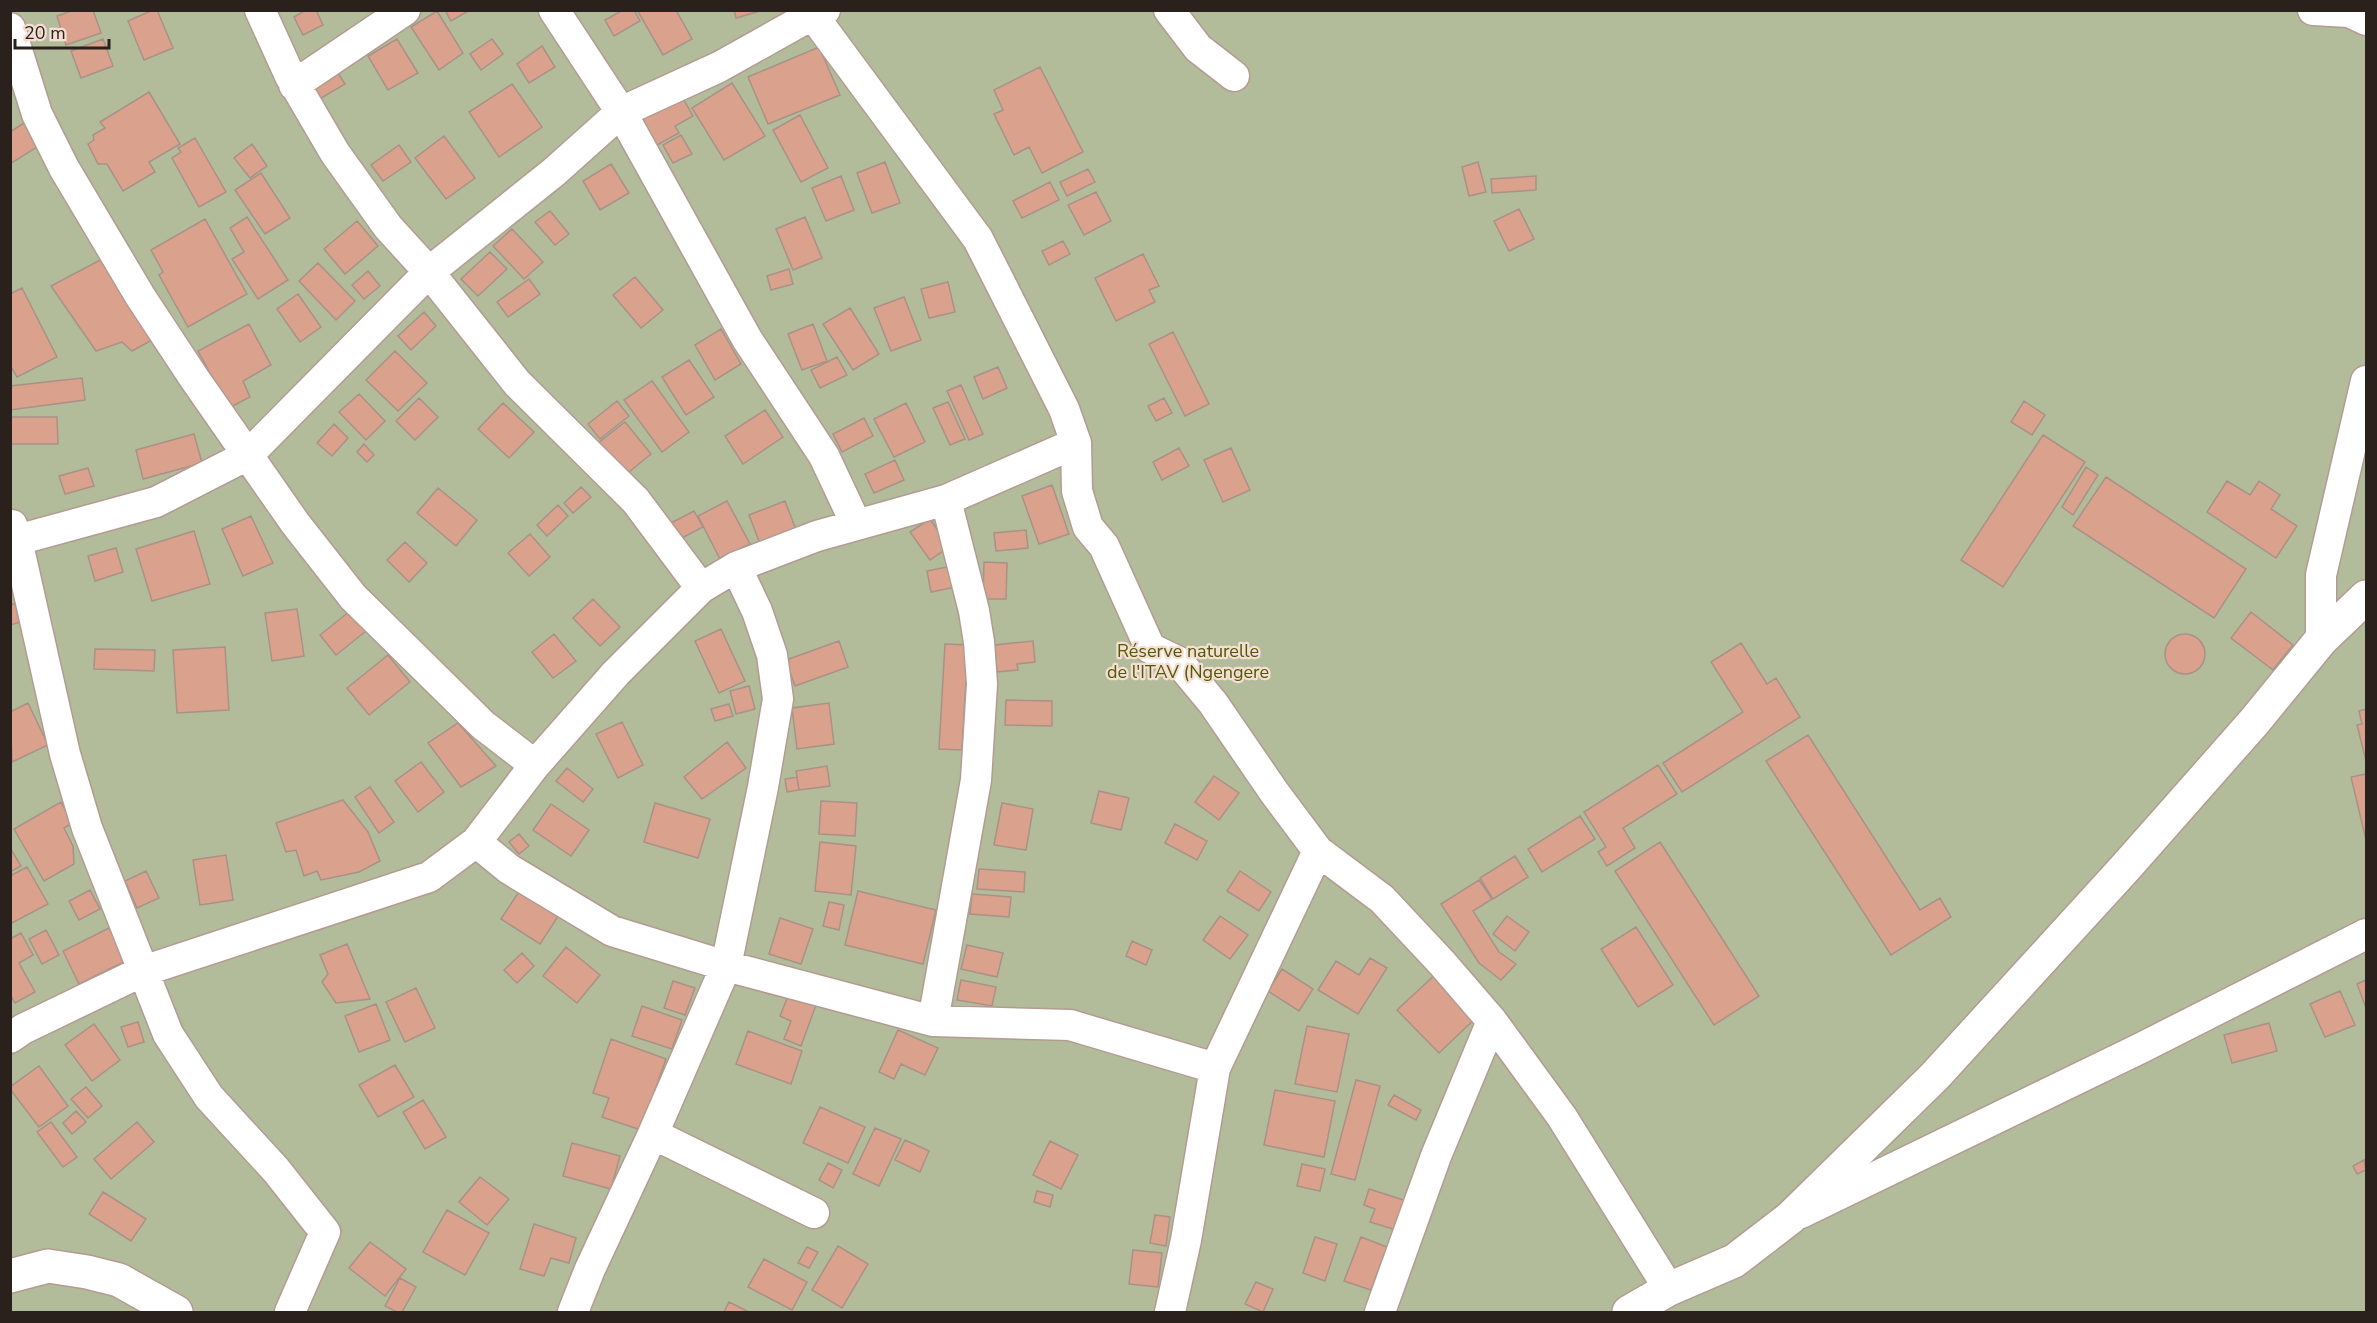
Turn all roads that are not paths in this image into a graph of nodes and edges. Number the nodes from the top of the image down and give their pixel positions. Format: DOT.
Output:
graph roads {
  1 [pos="260,10"];
  2 [pos="405,10"];
  3 [pos="554,10"];
  4 [pos="1169,10"];
  5 [pos="2313,10"];
  6 [pos="815,12"];
  7 [pos="2367,20"];
  8 [pos="10,28"];
  9 [pos="1234,76"];
  10 [pos="294,85"];
  11 [pos="621,112"];
  12 [pos="429,272"];
  13 [pos="2367,381"];
  14 [pos="1076,443"];
  15 [pos="248,455"];
  16 [pos="946,500"];
  17 [pos="856,524"];
  18 [pos="13,536"];
  19 [pos="736,567"];
  20 [pos="701,588"];
  21 [pos="2367,597"];
  22 [pos="2321,640"];
  23 [pos="535,765"];
  24 [pos="476,842"];
  25 [pos="1318,851"];
  26 [pos="2367,934"];
  27 [pos="726,966"];
  28 [pos="143,972"];
  29 [pos="933,1021"];
  30 [pos="1492,1021"];
  31 [pos="14,1026"];
  32 [pos="1215,1068"];
  33 [pos="653,1134"];
  34 [pos="814,1213"];
  35 [pos="1790,1218"];
  36 [pos="10,1276"];
  37 [pos="1669,1289"];
  38 [pos="1178,1311"];
  39 [pos="176,1312"];
  40 [pos="290,1312"];
  41 [pos="573,1312"];
  42 [pos="1380,1312"];
  43 [pos="1629,1312"];
  1 -- 10 [label="street"];
  2 -- 10 [label="street"];
  3 -- 11 [label="street"];
  4 -- 9 [label="street"];
  5 -- 7 [label="street"];
  6 -- 11 [label="street"];
  6 -- 14 [label="street"];
  8 -- 15 [label="street"];
  10 -- 12 [label="street"];
  11 -- 12 [label="street"];
  11 -- 17 [label="street"];
  12 -- 15 [label="street"];
  12 -- 20 [label="street"];
  13 -- 22 [label="street"];
  14 -- 16 [label="street"];
  14 -- 25 [label="street"];
  15 -- 18 [label="street"];
  15 -- 23 [label="street"];
  16 -- 17 [label="street"];
  16 -- 29 [label="street"];
  17 -- 19 [label="street"];
  18 -- 28 [label="street"];
  19 -- 20 [label="street"];
  19 -- 27 [label="street"];
  20 -- 23 [label="street"];
  21 -- 22 [label="street"];
  22 -- 35 [label="street"];
  23 -- 24 [label="street"];
  24 -- 27 [label="street"];
  24 -- 28 [label="street"];
  25 -- 30 [label="street"];
  25 -- 32 [label="street"];
  26 -- 35 [label="street"];
  27 -- 29 [label="street"];
  27 -- 33 [label="street"];
  28 -- 31 [label="street"];
  28 -- 40 [label="street"];
  29 -- 32 [label="street"];
  30 -- 37 [label="street"];
  30 -- 42 [label="street"];
  32 -- 38 [label="street"];
  33 -- 34 [label="street"];
  33 -- 41 [label="street"];
  35 -- 37 [label="street"];
  36 -- 39 [label="street"];
  37 -- 43 [label="street"];
}
